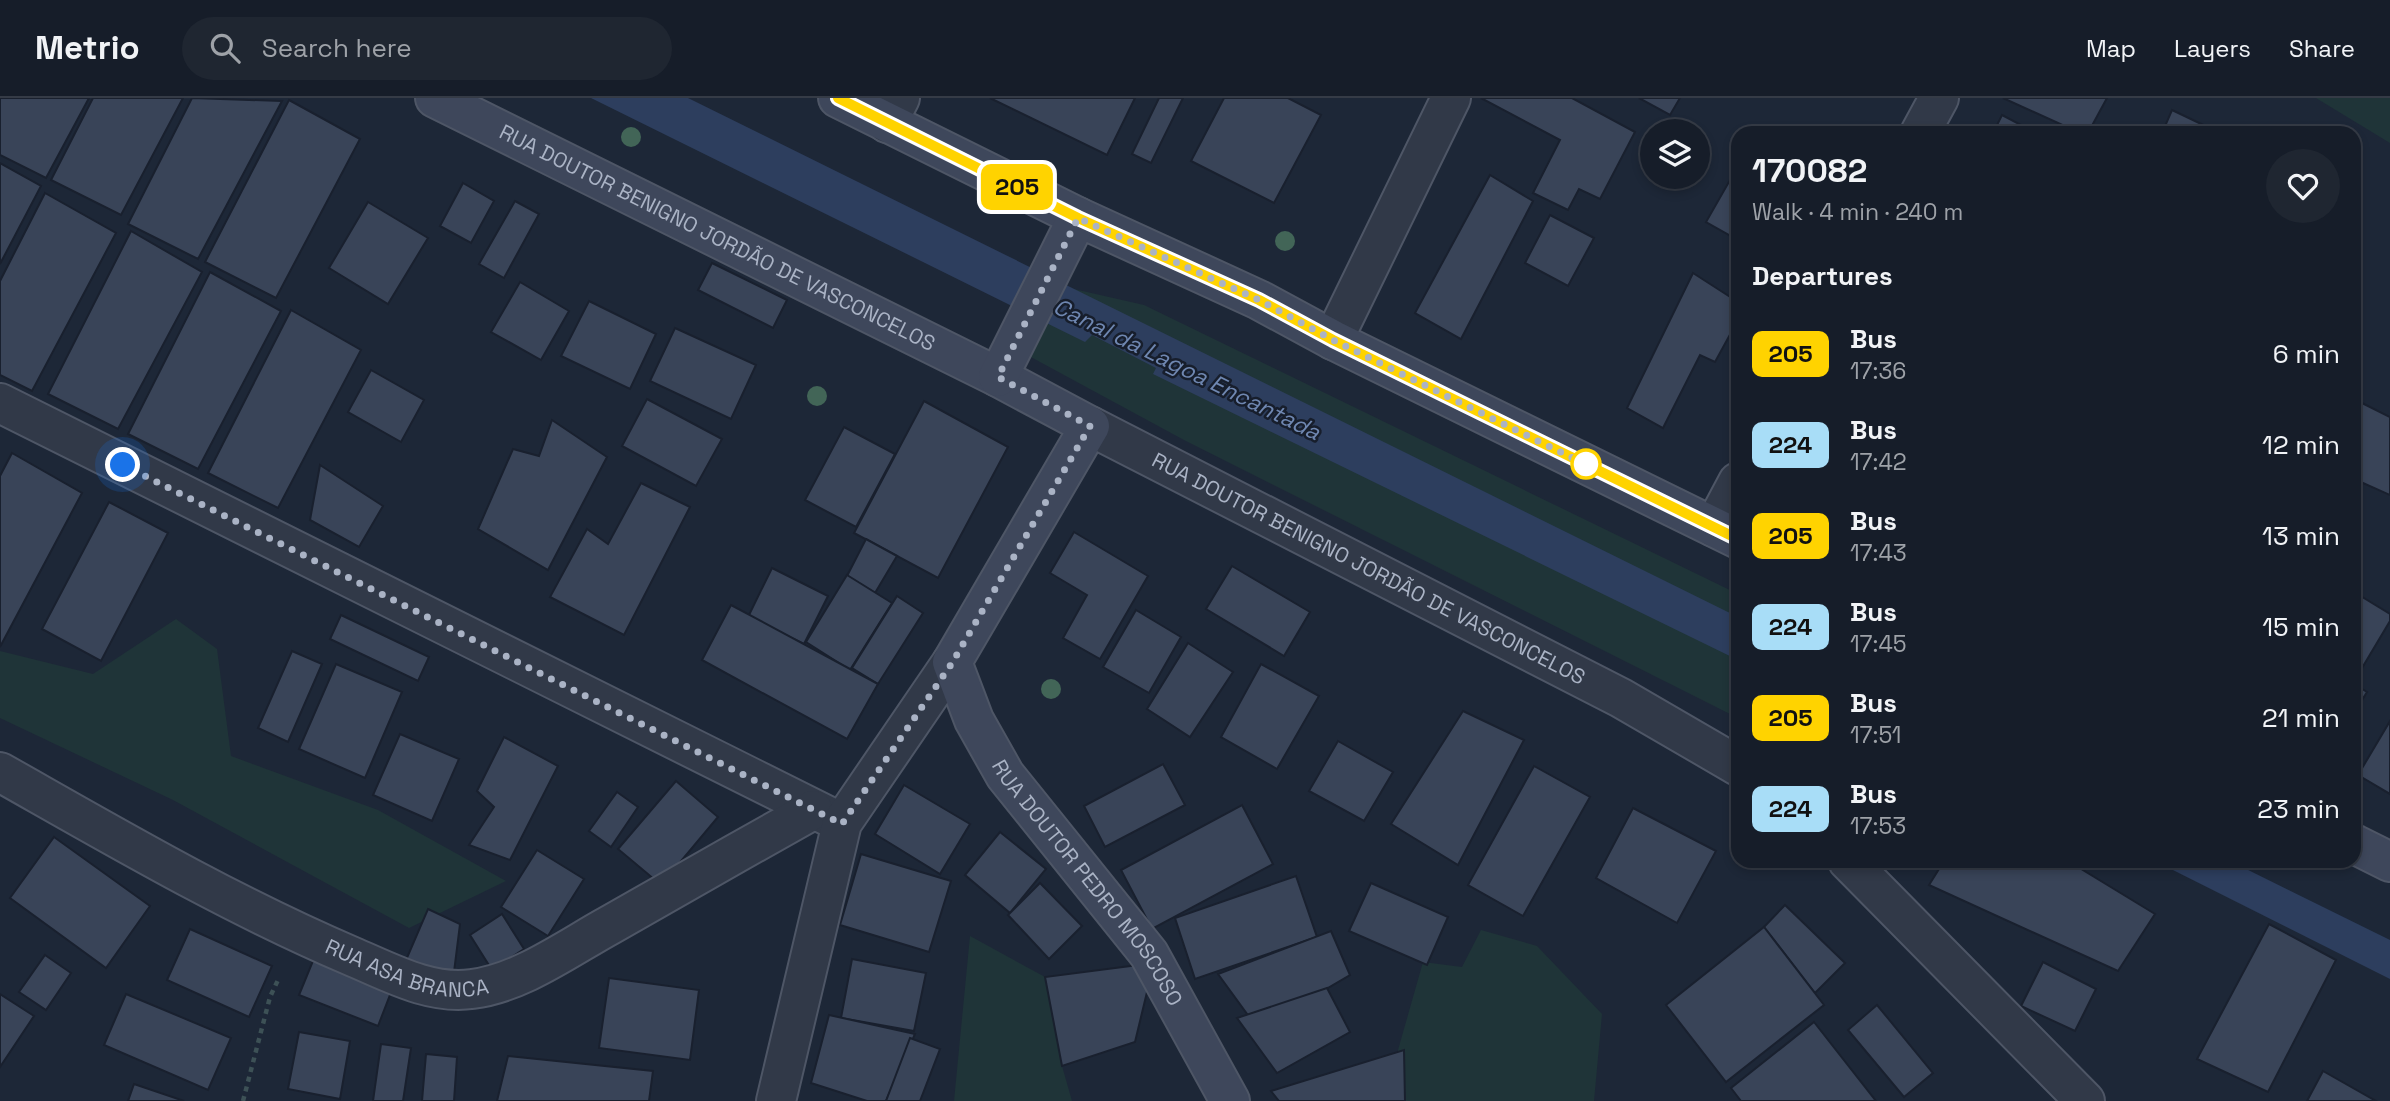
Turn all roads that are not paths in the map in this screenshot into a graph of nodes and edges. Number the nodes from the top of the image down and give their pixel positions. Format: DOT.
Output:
graph roads {
  1 [pos="435,98"];
  2 [pos="838,98"];
  3 [pos="1451,98"];
  4 [pos="1939,98"];
  5 [pos="894,110"];
  6 [pos="1924,126"];
  7 [pos="1073,227"];
  8 [pos="1333,340"];
  9 [pos="1005,363"];
  10 [pos="0,403"];
  11 [pos="1090,426"];
  12 [pos="1731,512"];
  13 [pos="1726,533"];
  14 [pos="952,663"];
  15 [pos="1731,762"];
  16 [pos="0,772"];
  17 [pos="827,817"];
  18 [pos="2361,848"];
  19 [pos="2390,862"];
  20 [pos="1856,868"];
  21 [pos="776,1101"];
  22 [pos="1230,1101"];
  23 [pos="2085,1101"];
  1 -- 9 [label="main road, RUA DOUTOR BENIGNO JORDÃO DE VASCONCELOS"];
  2 -- 5 [label="main road"];
  3 -- 8 [label="street"];
  4 -- 6 [label="street"];
  5 -- 7 [label="main road"];
  7 -- 8 [label="main road"];
  7 -- 9 [label="main road"];
  8 -- 13 [label="main road"];
  9 -- 11 [label="main road, RUA DOUTOR BENIGNO JORDÃO DE VASCONCELOS"];
  10 -- 17 [label="street"];
  11 -- 14 [label="main road"];
  11 -- 15 [label="street, RUA DOUTOR BENIGNO JORDÃO DE VASCONCELOS"];
  12 -- 13 [label="street"];
  14 -- 17 [label="street"];
  14 -- 22 [label="main road, RUA DOUTOR PEDRO MOSCOSO"];
  16 -- 17 [label="street, RUA ASA BRANCA"];
  17 -- 21 [label="street"];
  18 -- 19 [label="main road"];
  20 -- 23 [label="street"];
}
